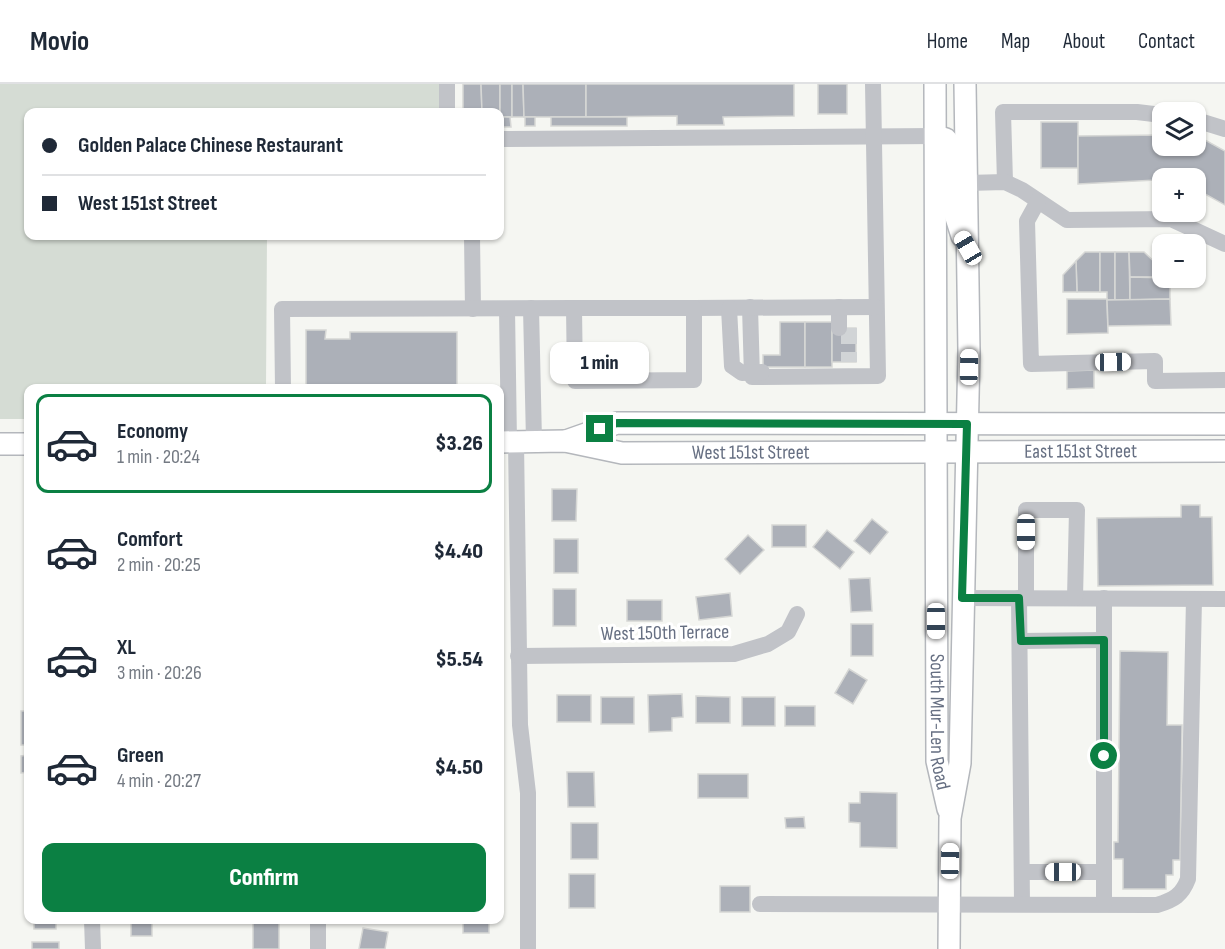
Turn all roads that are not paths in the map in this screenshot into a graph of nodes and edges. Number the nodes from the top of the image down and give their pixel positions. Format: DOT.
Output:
graph roads {
  1 [pos="447,84"];
  2 [pos="873,84"];
  3 [pos="935,84"];
  4 [pos="965,84"];
  5 [pos="447,108"];
  6 [pos="1152,113"];
  7 [pos="1206,123"];
  8 [pos="1225,129"];
  9 [pos="874,136"];
  10 [pos="936,136"];
  11 [pos="504,139"];
  12 [pos="1005,182"];
  13 [pos="967,183"];
  14 [pos="1038,201"];
  15 [pos="472,240"];
  16 [pos="1225,244"];
  17 [pos="968,248"];
  18 [pos="844,307"];
  19 [pos="876,307"];
  20 [pos="531,308"];
  21 [pos="574,308"];
  22 [pos="694,308"];
  23 [pos="729,308"];
  24 [pos="750,308"];
  25 [pos="473,309"];
  26 [pos="507,309"];
  27 [pos="844,328"];
  28 [pos="752,373"];
  29 [pos="1225,380"];
  30 [pos="283,384"];
  31 [pos="937,424"];
  32 [pos="967,424"];
  33 [pos="1225,424"];
  34 [pos="565,441"];
  35 [pos="515,442"];
  36 [pos="0,444"];
  37 [pos="24,444"];
  38 [pos="1225,451"];
  39 [pos="936,452"];
  40 [pos="965,453"];
  41 [pos="962,598"];
  42 [pos="1022,598"];
  43 [pos="1075,598"];
  44 [pos="1104,598"];
  45 [pos="1194,598"];
  46 [pos="1225,598"];
  47 [pos="797,614"];
  48 [pos="1104,640"];
  49 [pos="1021,641"];
  50 [pos="518,656"];
  51 [pos="950,818"];
  52 [pos="1022,872"];
  53 [pos="1104,872"];
  54 [pos="949,903"];
  55 [pos="1022,903"];
  56 [pos="760,904"];
  57 [pos="1104,904"];
  58 [pos="92,924"];
  59 [pos="318,924"];
  60 [pos="93,949"];
  61 [pos="318,949"];
  62 [pos="528,949"];
  63 [pos="949,949"];
  1 -- 5 [label="street"];
  2 -- 9 [label="street"];
  3 -- 10 [label="main road, South Mur-Len Road"];
  4 -- 13 [label="main road, South Mur-Len Road"];
  6 -- 12 [label="street"];
  7 -- 8 [label="street"];
  9 -- 10 [label="street"];
  9 -- 11 [label="street"];
  9 -- 19 [label="street"];
  10 -- 17 [label="main road"];
  10 -- 31 [label="main road, South Mur-Len Road"];
  12 -- 13 [label="street"];
  12 -- 14 [label="street"];
  13 -- 17 [label="main road, South Mur-Len Road"];
  14 -- 16 [label="street"];
  14 -- 29 [label="street"];
  15 -- 25 [label="street"];
  17 -- 32 [label="main road, South Mur-Len Road"];
  18 -- 19 [label="street"];
  18 -- 24 [label="street"];
  18 -- 27 [label="street"];
  19 -- 28 [label="street"];
  20 -- 21 [label="street"];
  20 -- 26 [label="street"];
  20 -- 35 [label="street"];
  21 -- 22 [label="street"];
  21 -- 22 [label="street"];
  22 -- 23 [label="street"];
  23 -- 24 [label="street"];
  23 -- 28 [label="street"];
  24 -- 28 [label="street"];
  25 -- 26 [label="street"];
  25 -- 30 [label="street"];
  26 -- 35 [label="street"];
  31 -- 32 [label="main road, West 151st Street"];
  31 -- 34 [label="main road, West 151st Street"];
  31 -- 39 [label="main road, South Mur-Len Road"];
  32 -- 33 [label="main road, East 151st Street"];
  32 -- 40 [label="main road, South Mur-Len Road"];
  34 -- 35 [label="main road, West 151st Street"];
  34 -- 39 [label="main road, West 151st Street"];
  35 -- 50 [label="street"];
  36 -- 37 [label="main road"];
  38 -- 40 [label="main road, East 151st Street"];
  39 -- 40 [label="main road, East 151st Street"];
  39 -- 51 [label="main road, South Mur-Len Road"];
  40 -- 41 [label="main road, South Mur-Len Road"];
  41 -- 42 [label="street"];
  41 -- 51 [label="main road, South Mur-Len Road"];
  42 -- 43 [label="street"];
  42 -- 43 [label="street"];
  42 -- 49 [label="street"];
  43 -- 44 [label="street"];
  44 -- 45 [label="street"];
  44 -- 48 [label="street"];
  45 -- 46 [label="street"];
  45 -- 57 [label="street"];
  47 -- 50 [label="street, West 150th Terrace"];
  48 -- 49 [label="street"];
  48 -- 53 [label="street"];
  49 -- 52 [label="street"];
  50 -- 62 [label="street"];
  51 -- 54 [label="main road, South Mur-Len Road"];
  52 -- 53 [label="street"];
  52 -- 55 [label="street"];
  53 -- 57 [label="street"];
  54 -- 55 [label="street"];
  54 -- 56 [label="street"];
  54 -- 63 [label="main road, South Mur-Len Road"];
  55 -- 57 [label="street"];
  58 -- 60 [label="street"];
  59 -- 61 [label="street"];
}
